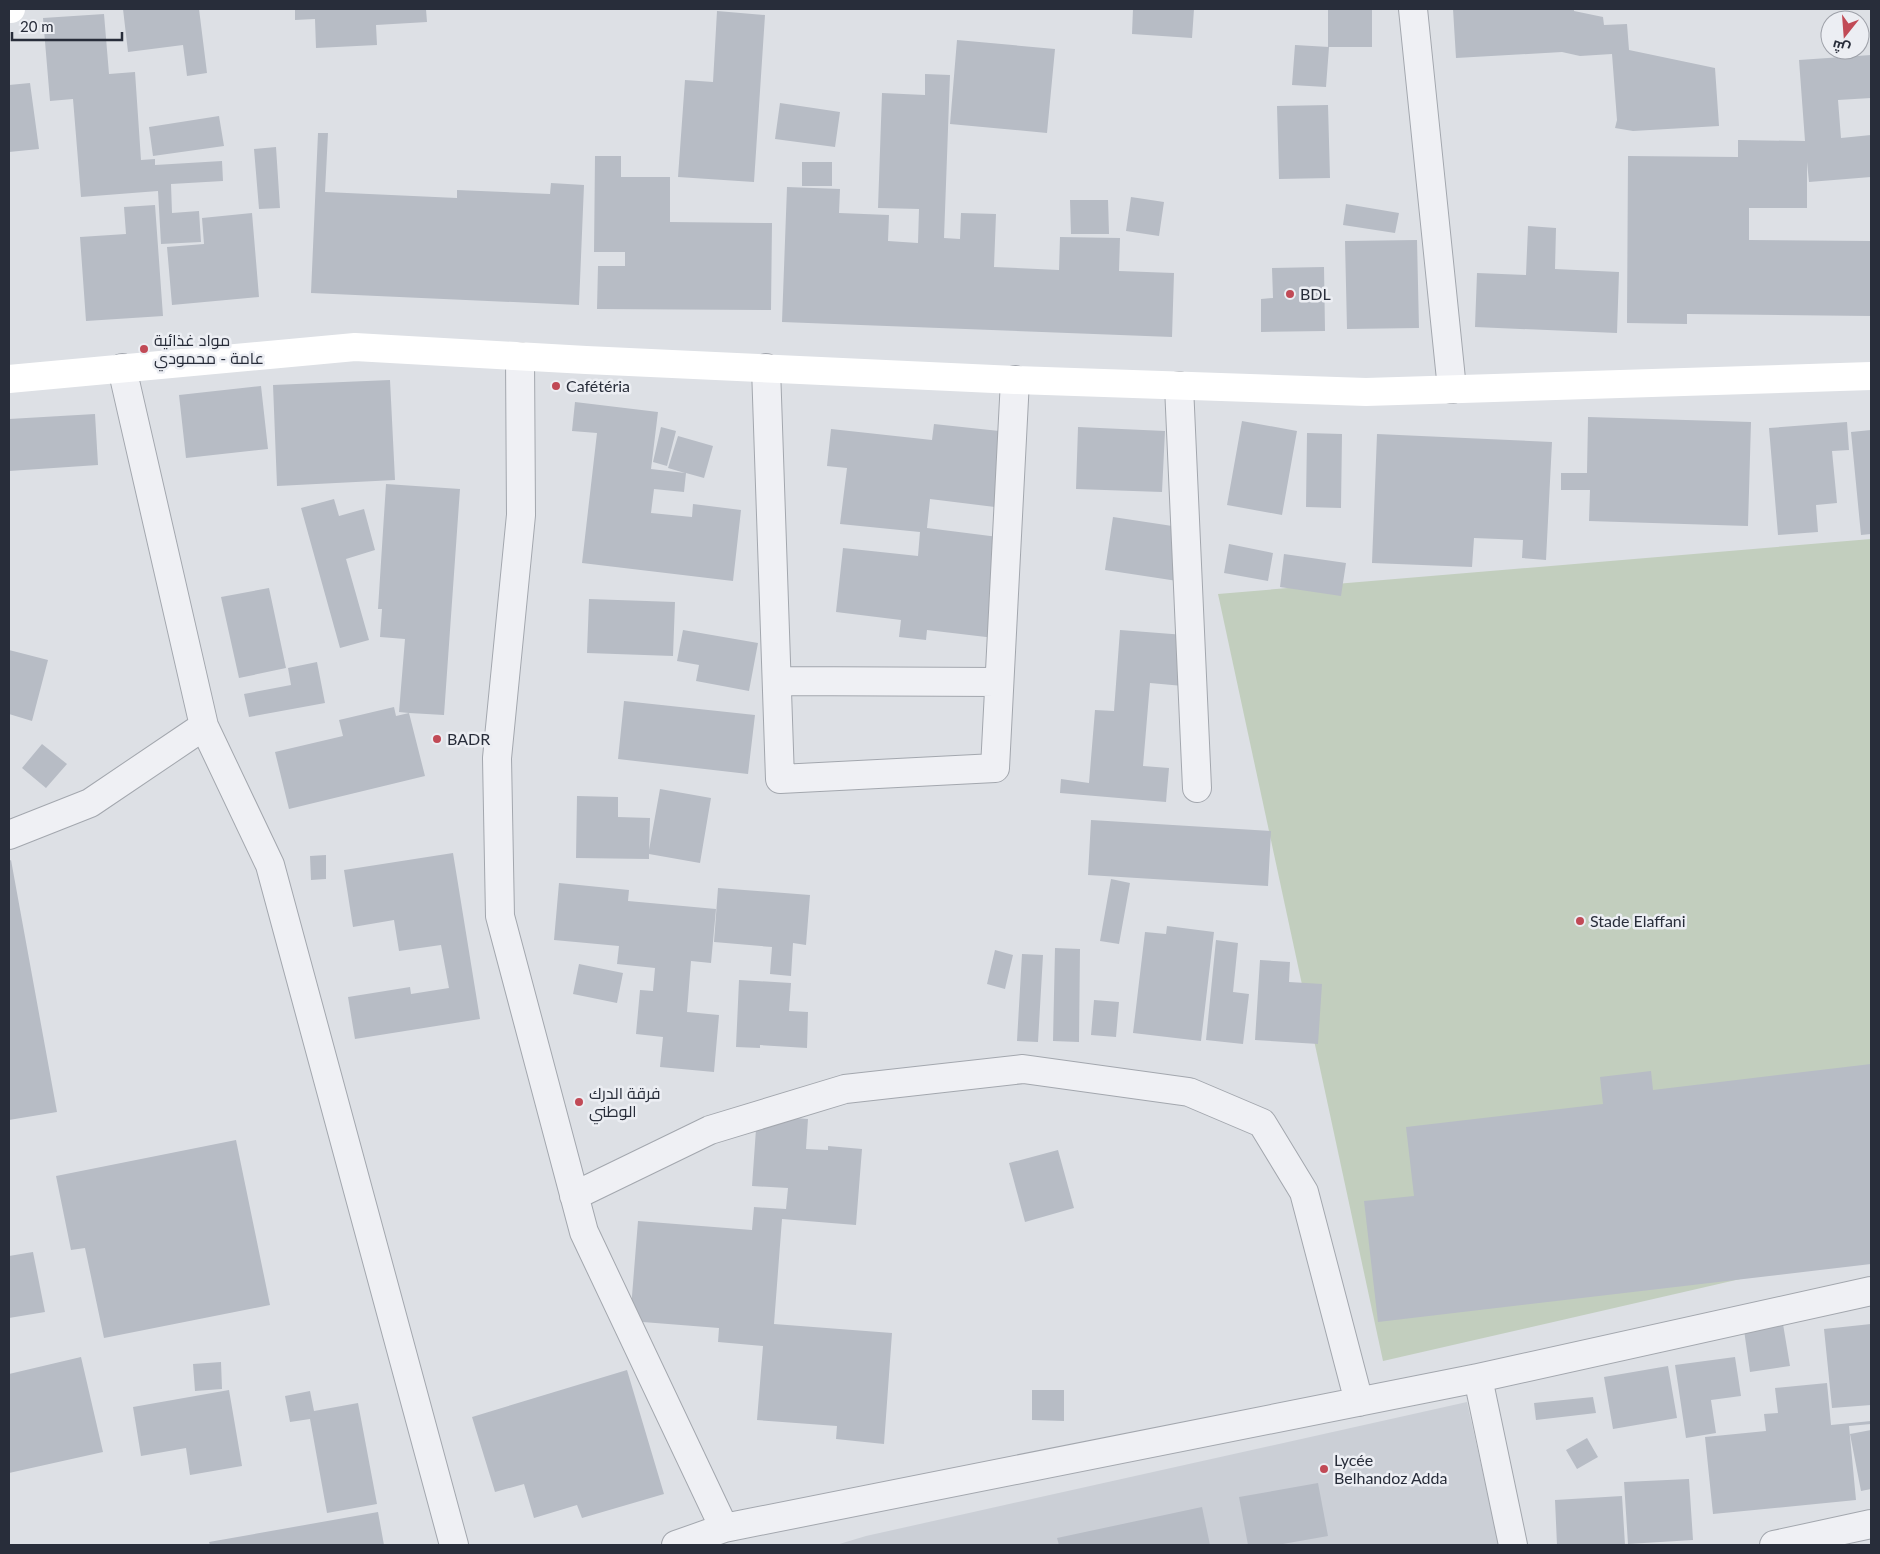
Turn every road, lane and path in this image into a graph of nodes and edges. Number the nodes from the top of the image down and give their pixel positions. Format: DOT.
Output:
graph roads {
  1 [pos="1413,9"];
  2 [pos="520,357"];
  3 [pos="122,368"];
  4 [pos="766,368"];
  5 [pos="1871,376"];
  6 [pos="9,379"];
  7 [pos="1015,380"];
  8 [pos="1179,386"];
  9 [pos="1452,389"];
  10 [pos="777,681"];
  11 [pos="999,682"];
  12 [pos="204,726"];
  13 [pos="1197,788"];
  14 [pos="9,835"];
  15 [pos="574,1196"];
  16 [pos="1871,1291"];
  17 [pos="1478,1378"];
  18 [pos="1359,1402"];
  19 [pos="1871,1524"];
  20 [pos="724,1528"];
  21 [pos="454,1545"];
  22 [pos="676,1545"];
  23 [pos="1513,1545"];
  24 [pos="1774,1545"];
  1 -- 9 [label="street"];
  2 -- 3 [label="main road"];
  2 -- 4 [label="main road"];
  2 -- 15 [label="street"];
  3 -- 6 [label="main road"];
  3 -- 12 [label="street"];
  4 -- 7 [label="main road"];
  4 -- 10 [label="street"];
  5 -- 9 [label="main road"];
  7 -- 8 [label="main road"];
  7 -- 11 [label="street"];
  8 -- 9 [label="main road"];
  8 -- 13 [label="street"];
  10 -- 11 [label="street"];
  10 -- 11 [label="street"];
  12 -- 14 [label="street"];
  12 -- 21 [label="street"];
  15 -- 18 [label="street"];
  15 -- 20 [label="street"];
  16 -- 17 [label="street"];
  17 -- 18 [label="street"];
  17 -- 23 [label="street"];
  18 -- 20 [label="street"];
  19 -- 24 [label="street"];
  20 -- 22 [label="street"];
}
